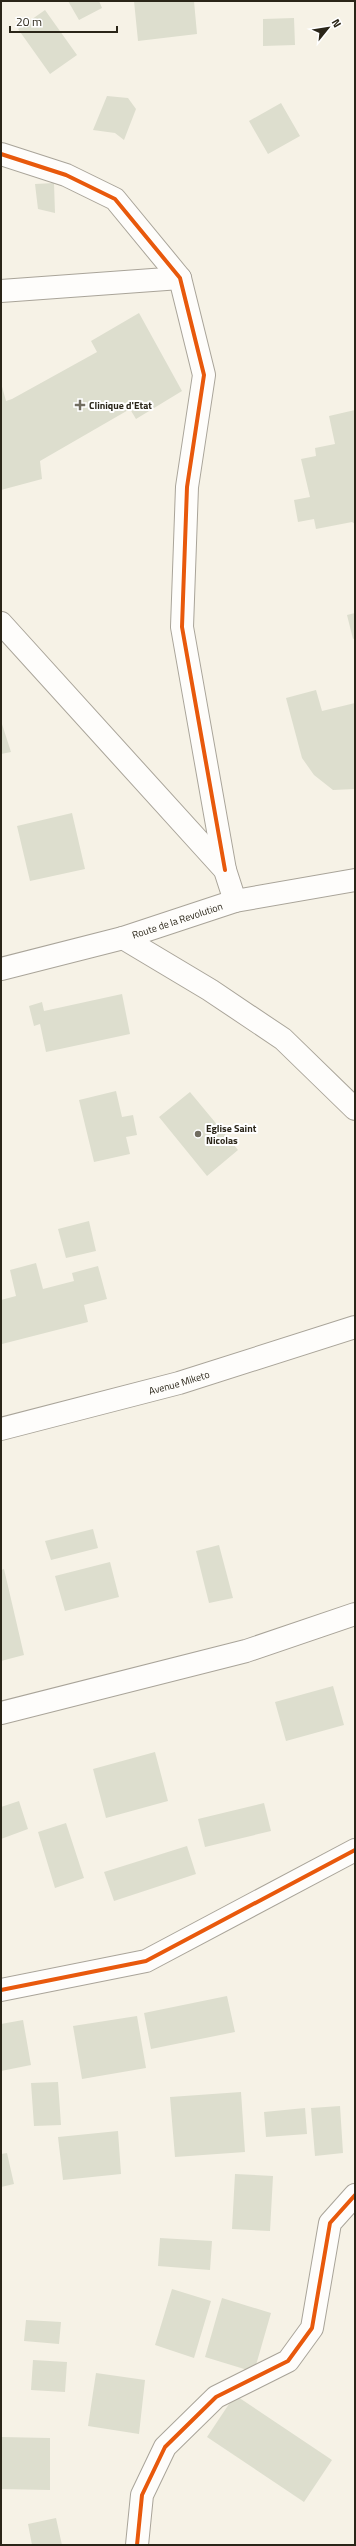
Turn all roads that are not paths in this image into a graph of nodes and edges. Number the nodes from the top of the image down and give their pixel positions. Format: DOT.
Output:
graph roads {
  1 [pos="1,154"];
  2 [pos="180,278"];
  3 [pos="1,291"];
  4 [pos="1,623"];
  5 [pos="225,870"];
  6 [pos="355,880"];
  7 [pos="235,902"];
  8 [pos="123,938"];
  9 [pos="1,969"];
  10 [pos="355,1109"];
  11 [pos="355,1327"];
  12 [pos="1,1430"];
  13 [pos="355,1614"];
  14 [pos="1,1713"];
  15 [pos="355,1850"];
  16 [pos="1,1990"];
  17 [pos="355,2195"];
  18 [pos="137,2545"];
  1 -- 2 [label="street"];
  2 -- 3 [label="street"];
  2 -- 5 [label="street"];
  4 -- 5 [label="street"];
  5 -- 7 [label="street"];
  6 -- 7 [label="street, Route de la Revolution"];
  7 -- 8 [label="street, Route de la Revolution"];
  8 -- 9 [label="street, Route de la Revolution"];
  8 -- 10 [label="street"];
  11 -- 12 [label="street, Avenue Miketo"];
  13 -- 14 [label="street"];
  15 -- 16 [label="street"];
  17 -- 18 [label="street"];
}
